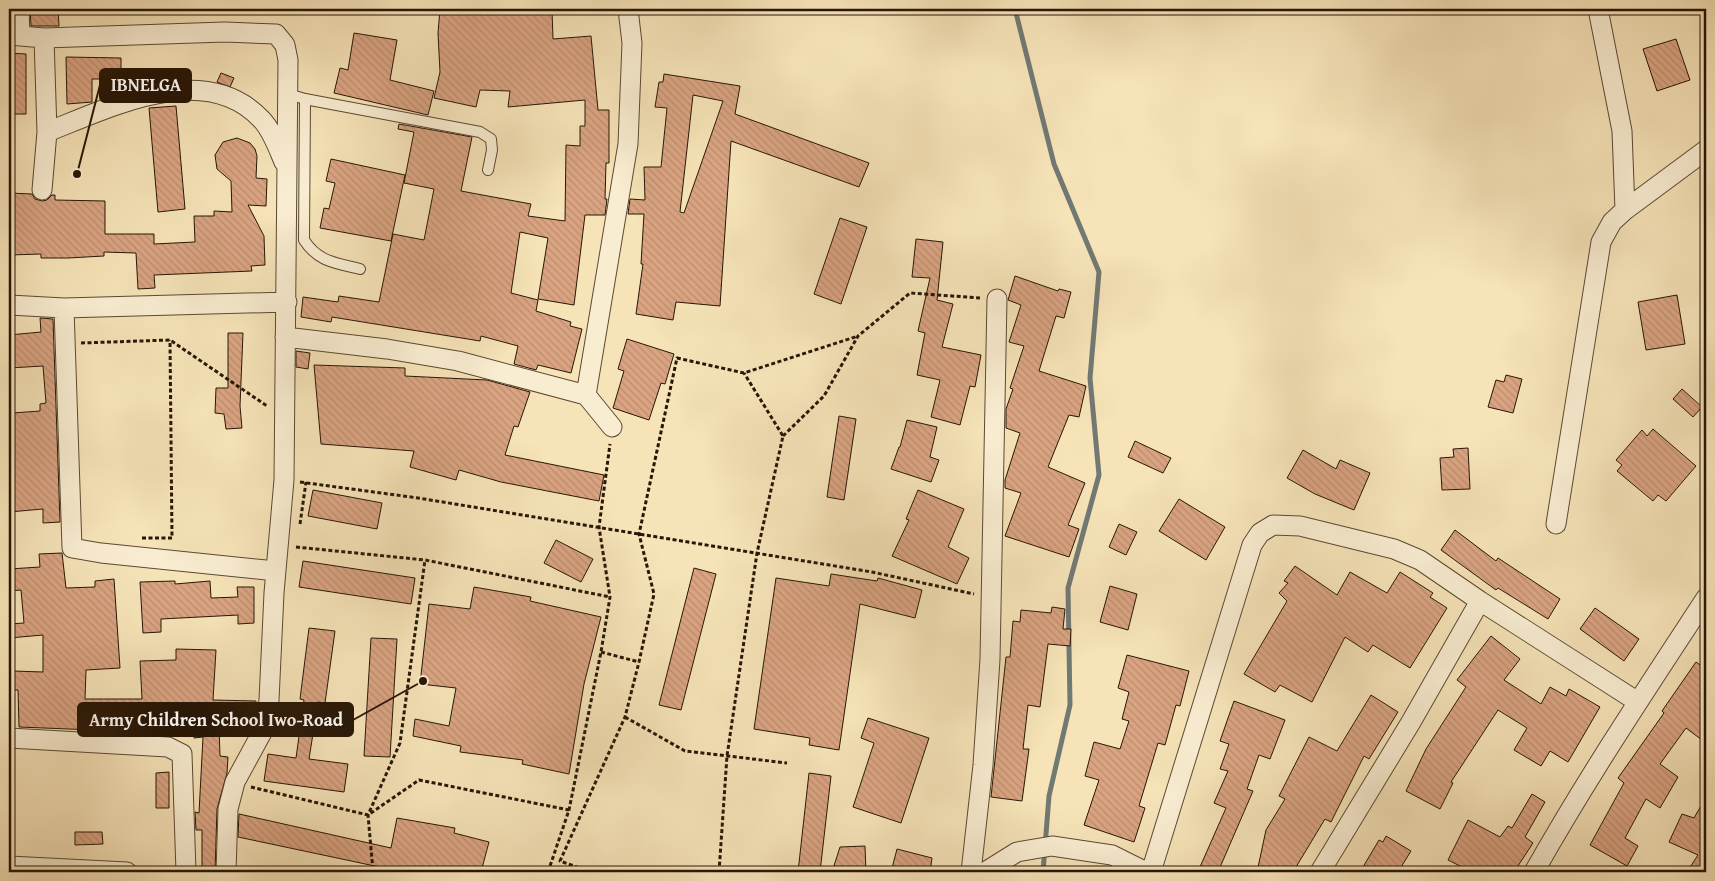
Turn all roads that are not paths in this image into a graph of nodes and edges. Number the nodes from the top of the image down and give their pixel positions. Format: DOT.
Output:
graph roads {
  1 [pos="19,9"];
  2 [pos="628,9"];
  3 [pos="1598,9"];
  4 [pos="15,35"];
  5 [pos="44,38"];
  6 [pos="297,97"];
  7 [pos="47,132"];
  8 [pos="1706,150"];
  9 [pos="287,170"];
  10 [pos="488,170"];
  11 [pos="42,190"];
  12 [pos="1625,210"];
  13 [pos="360,269"];
  14 [pos="997,299"];
  15 [pos="287,302"];
  16 [pos="9,306"];
  17 [pos="64,308"];
  18 [pos="285,337"];
  19 [pos="586,394"];
  20 [pos="612,427"];
  21 [pos="1556,524"];
  22 [pos="276,572"];
  23 [pos="1706,598"];
  24 [pos="1480,601"];
  25 [pos="1638,702"];
  26 [pos="9,738"];
  27 [pos="9,866"];
  28 [pos="127,872"];
  29 [pos="186,872"];
  30 [pos="226,872"];
  31 [pos="971,872"];
  32 [pos="985,872"];
  33 [pos="1146,872"];
  34 [pos="1151,872"];
  35 [pos="1320,872"];
  36 [pos="1534,872"];
  1 -- 4 [label="street"];
  2 -- 19 [label="street"];
  3 -- 12 [label="street"];
  4 -- 5 [label="street"];
  5 -- 6 [label="street"];
  5 -- 7 [label="street"];
  6 -- 9 [label="street"];
  6 -- 10 [label="lane"];
  6 -- 13 [label="lane"];
  7 -- 9 [label="street"];
  7 -- 11 [label="street"];
  8 -- 12 [label="street"];
  9 -- 15 [label="street"];
  12 -- 21 [label="street"];
  14 -- 31 [label="street"];
  15 -- 17 [label="street"];
  15 -- 18 [label="street"];
  16 -- 17 [label="street"];
  17 -- 22 [label="street"];
  18 -- 19 [label="street"];
  18 -- 22 [label="street"];
  19 -- 20 [label="street"];
  22 -- 30 [label="street"];
  23 -- 25 [label="street"];
  24 -- 25 [label="street"];
  24 -- 34 [label="street"];
  24 -- 35 [label="street"];
  25 -- 36 [label="street"];
  26 -- 29 [label="street"];
  27 -- 28 [label="street"];
  32 -- 33 [label="street"];
}
